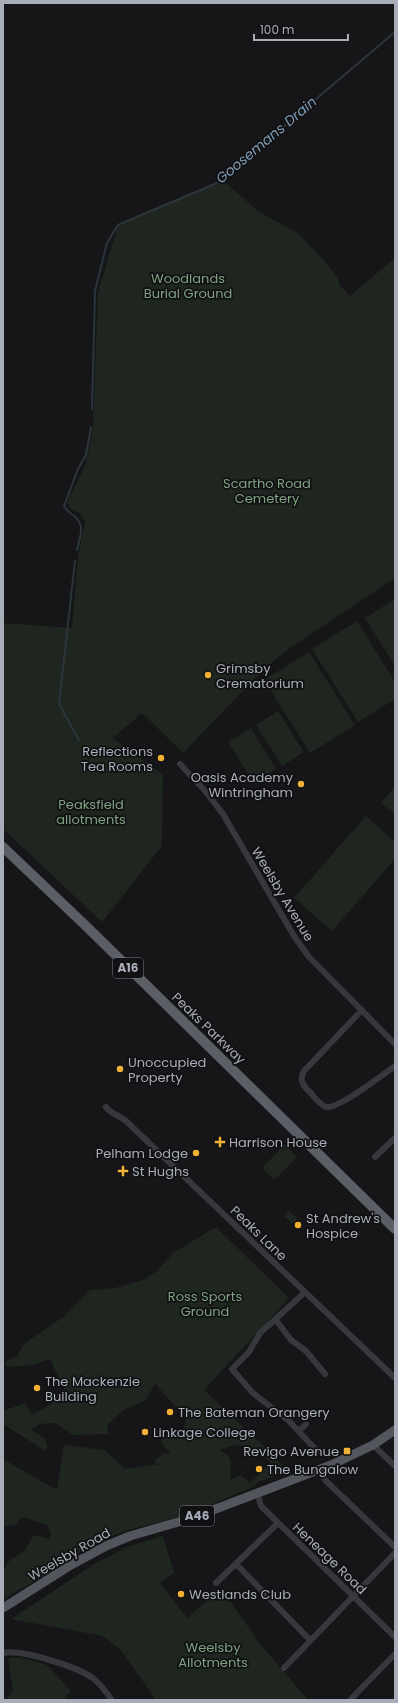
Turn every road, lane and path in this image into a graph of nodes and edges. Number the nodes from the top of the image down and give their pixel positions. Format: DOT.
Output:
graph roads {
  1 [pos="180,764"];
  2 [pos="3,847"];
  3 [pos="362,1010"];
  4 [pos="395,1044"];
  5 [pos="395,1066"];
  6 [pos="106,1107"];
  7 [pos="395,1138"];
  8 [pos="375,1157"];
  9 [pos="395,1229"];
  10 [pos="304,1293"];
  11 [pos="276,1320"];
  12 [pos="325,1374"];
  13 [pos="395,1378"];
  14 [pos="306,1424"];
  15 [pos="395,1430"];
  16 [pos="299,1431"];
  17 [pos="373,1445"];
  18 [pos="318,1452"];
  19 [pos="395,1466"];
  20 [pos="318,1470"];
  21 [pos="257,1492"];
  22 [pos="278,1523"];
  23 [pos="395,1547"];
  24 [pos="395,1553"];
  25 [pos="236,1564"];
  26 [pos="216,1583"];
  27 [pos="354,1596"];
  28 [pos="3,1608"];
  29 [pos="395,1637"];
  30 [pos="310,1640"];
  31 [pos="3,1653"];
  32 [pos="395,1654"];
  33 [pos="284,1668"];
  34 [pos="112,1700"];
  35 [pos="350,1700"];
  1 -- 3 [label="street, Weelsby Avenue"];
  2 -- 9 [label="highway, Peaks Parkway / A16"];
  3 -- 4 [label="street, Weelsby Avenue"];
  3 -- 5 [label="street"];
  6 -- 10 [label="street, Peaks Lane"];
  7 -- 8 [label="street"];
  10 -- 11 [label="street"];
  10 -- 13 [label="street, Peaks Lane"];
  11 -- 12 [label="street"];
  11 -- 16 [label="street"];
  14 -- 16 [label="street"];
  15 -- 17 [label="main road, Weelsby Road / A46"];
  16 -- 18 [label="street"];
  17 -- 19 [label="street"];
  17 -- 20 [label="main road, Weelsby Road / A46"];
  20 -- 21 [label="main road, Weelsby Road / A46"];
  20 -- 23 [label="street"];
  21 -- 22 [label="street, Heneage Road"];
  21 -- 28 [label="main road, Weelsby Road / A46"];
  22 -- 25 [label="street"];
  22 -- 27 [label="street, Heneage Road"];
  24 -- 27 [label="street"];
  25 -- 26 [label="street"];
  25 -- 30 [label="street"];
  27 -- 29 [label="street, Heneage Road"];
  27 -- 30 [label="street"];
  30 -- 33 [label="street"];
  31 -- 34 [label="street"];
  32 -- 35 [label="street"];
}
